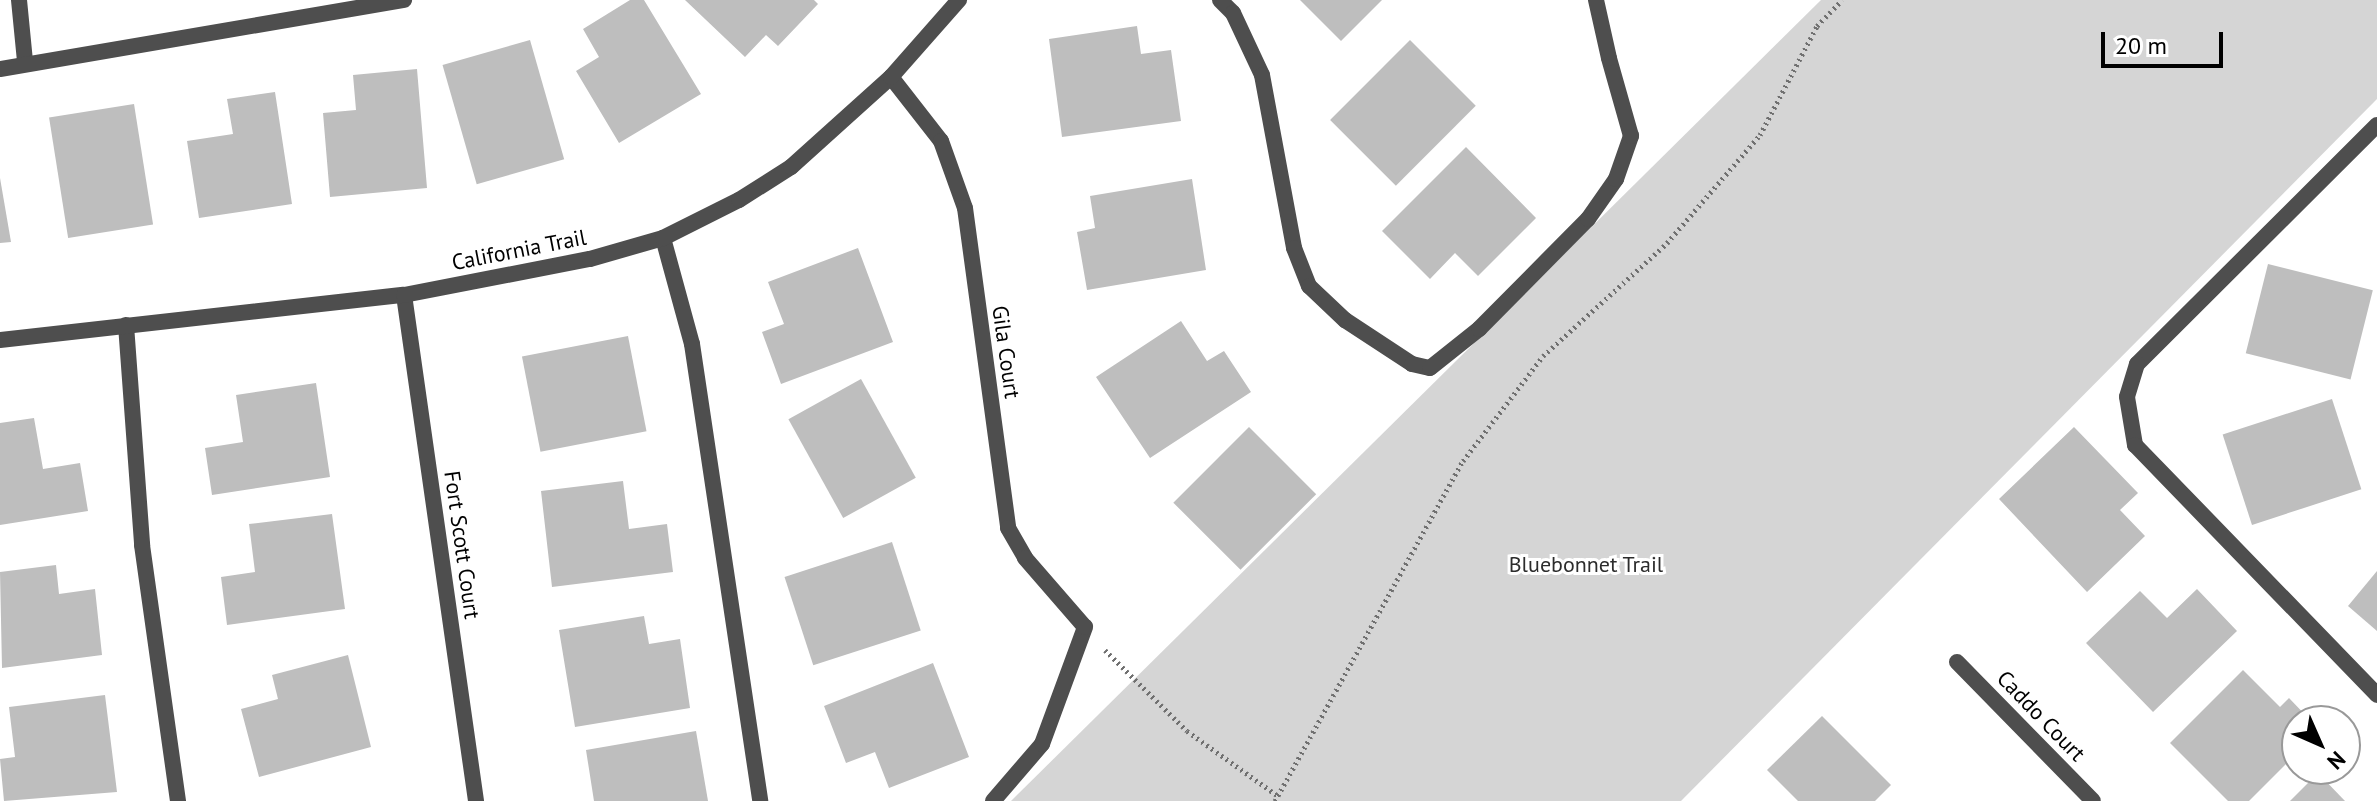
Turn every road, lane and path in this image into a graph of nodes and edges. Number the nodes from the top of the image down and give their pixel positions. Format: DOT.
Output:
graph roads {
  1 [pos="19,0"];
  2 [pos="404,0"];
  3 [pos="959,0"];
  4 [pos="1220,0"];
  5 [pos="1596,0"];
  6 [pos="1842,0"];
  7 [pos="25,61"];
  8 [pos="0,69"];
  9 [pos="891,77"];
  10 [pos="2377,125"];
  11 [pos="663,238"];
  12 [pos="404,295"];
  13 [pos="126,325"];
  14 [pos="0,340"];
  15 [pos="1085,627"];
  16 [pos="1957,662"];
  17 [pos="2377,695"];
  18 [pos="1276,798"];
  19 [pos="178,801"];
  20 [pos="476,801"];
  21 [pos="760,801"];
  22 [pos="993,801"];
  23 [pos="2093,801"];
  1 -- 7 [label="street"];
  2 -- 7 [label="street"];
  3 -- 9 [label="street, California Trail"];
  4 -- 5 [label="street"];
  6 -- 18 [label="path"];
  7 -- 8 [label="street"];
  9 -- 11 [label="street, California Trail"];
  9 -- 15 [label="street, Gila Court"];
  10 -- 17 [label="street"];
  11 -- 12 [label="street, California Trail"];
  11 -- 21 [label="street"];
  12 -- 13 [label="street, California Trail"];
  12 -- 20 [label="street, Fort Scott Court"];
  13 -- 14 [label="street, California Trail"];
  13 -- 19 [label="street"];
  15 -- 18 [label="path"];
  15 -- 22 [label="street"];
  16 -- 23 [label="street, Caddo Court"];
}
